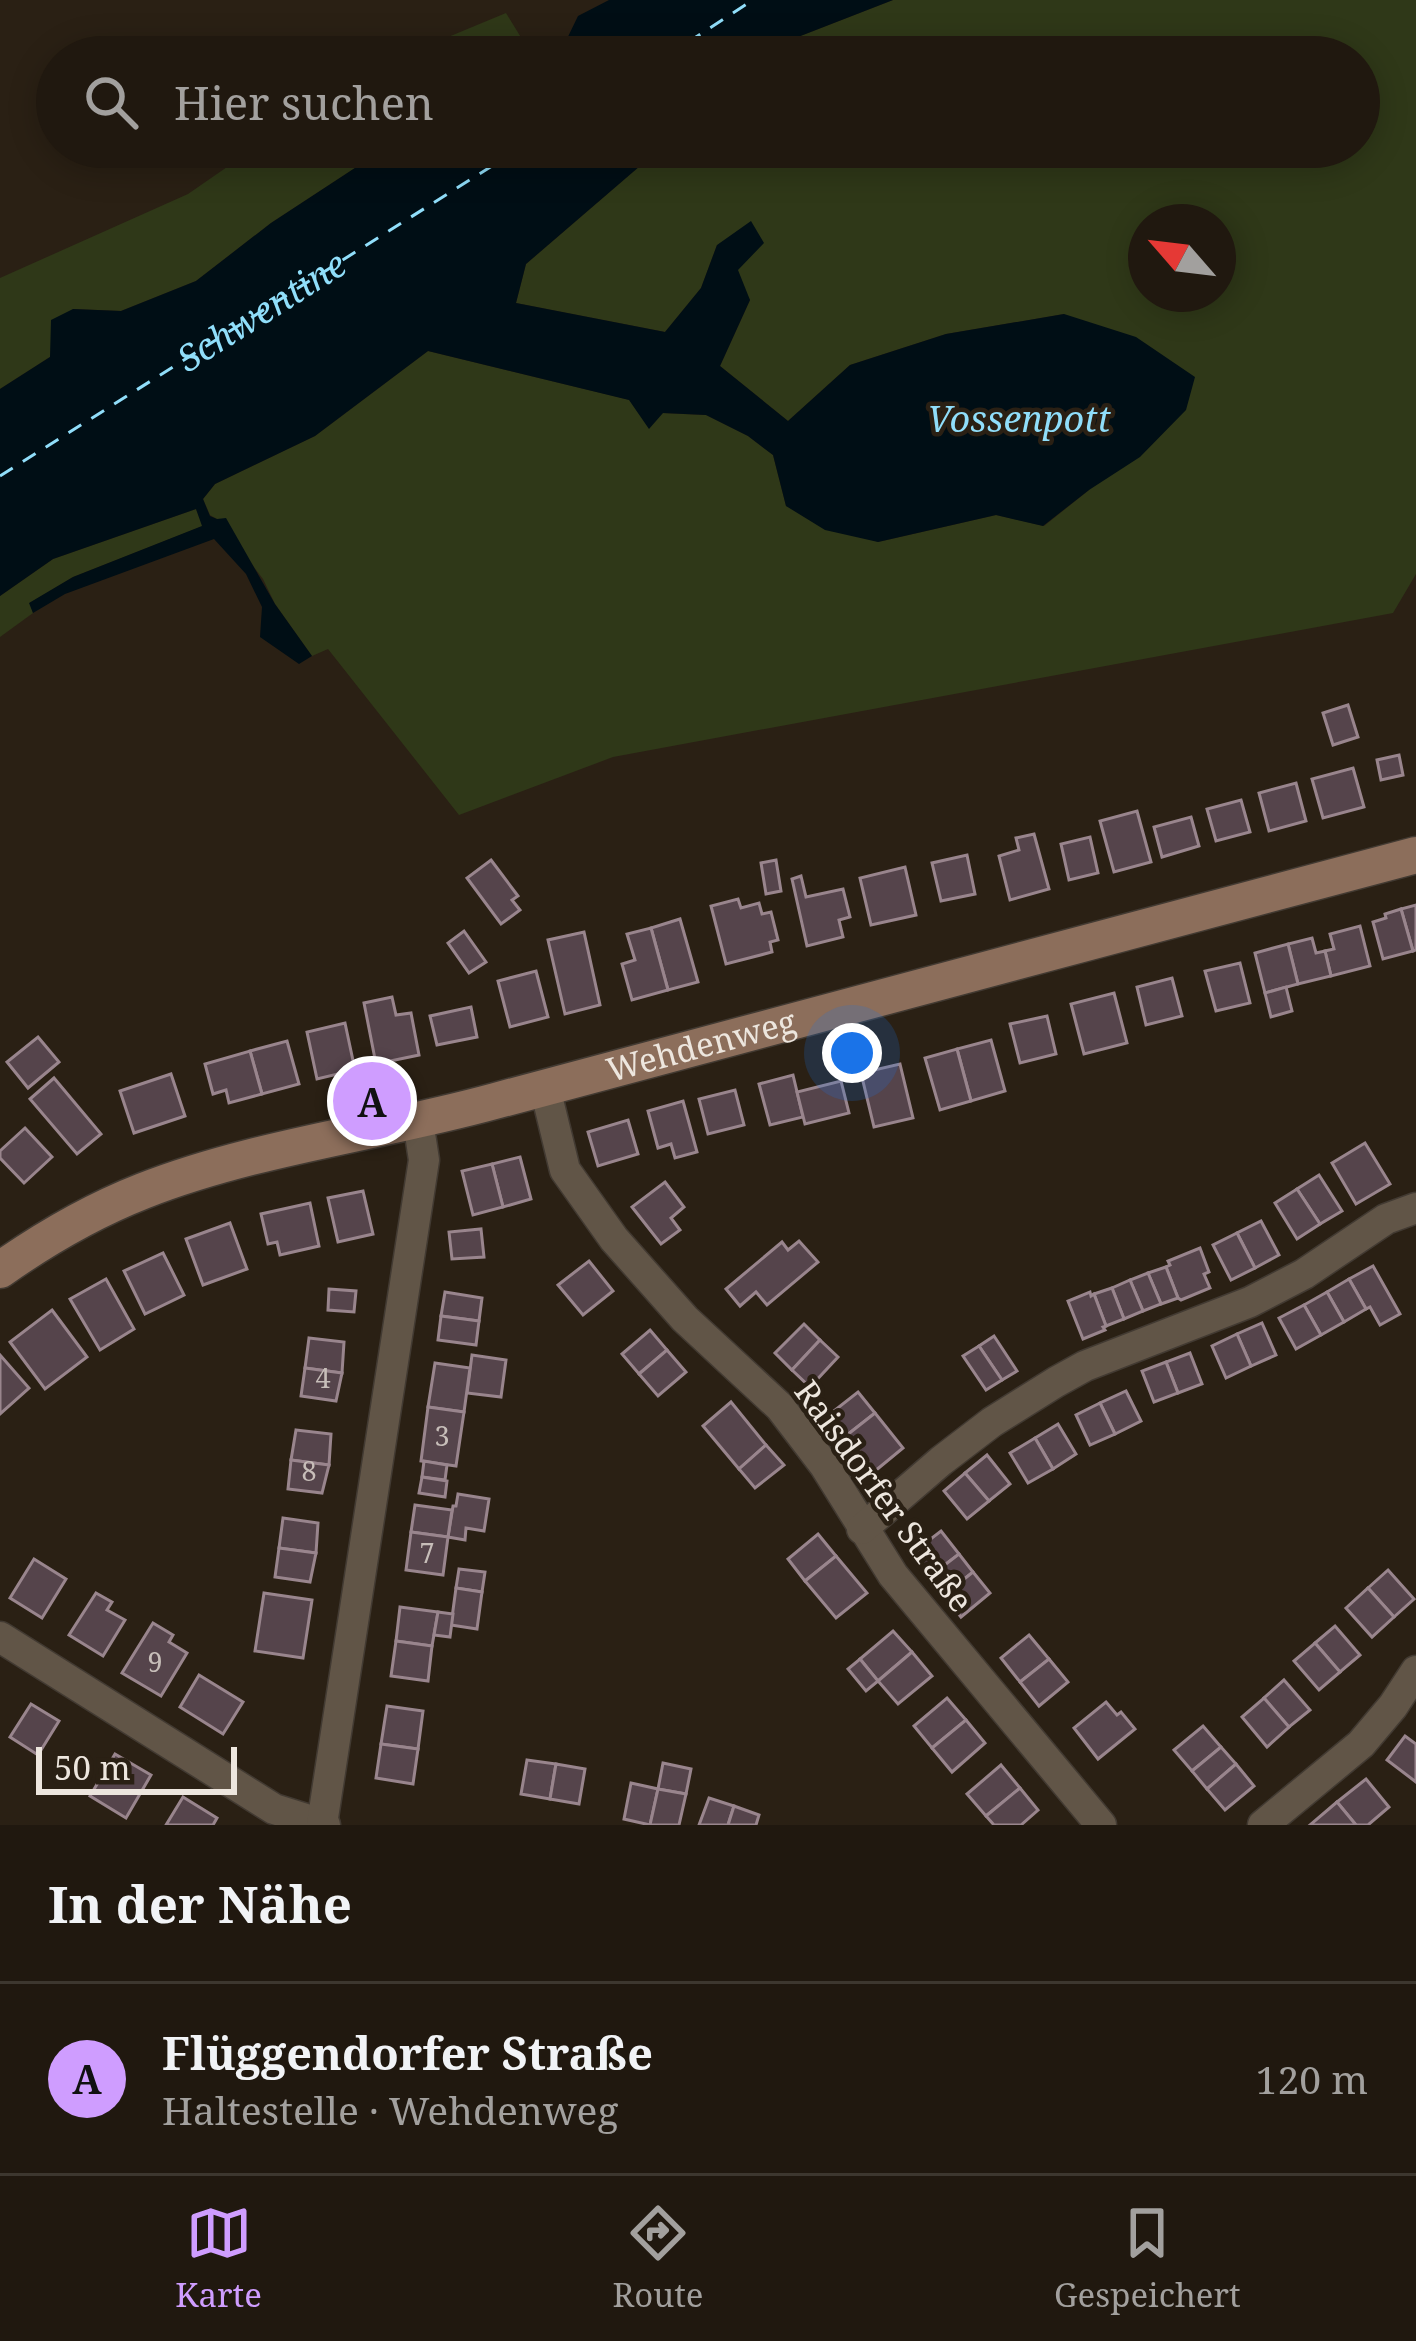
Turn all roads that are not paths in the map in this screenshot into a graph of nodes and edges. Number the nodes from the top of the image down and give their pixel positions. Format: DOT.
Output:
graph roads {
  1 [pos="1416,854"];
  2 [pos="545,1088"];
  3 [pos="418,1121"];
  4 [pos="1416,1208"];
  5 [pos="0,1270"];
  6 [pos="862,1529"];
  7 [pos="0,1637"];
  8 [pos="1416,1671"];
  9 [pos="323,1825"];
  10 [pos="1101,1825"];
  11 [pos="1263,1825"];
  1 -- 2 [label="main road, Wehdenweg"];
  2 -- 3 [label="main road, Wehdenweg"];
  2 -- 6 [label="street, Raisdorfer Straße"];
  3 -- 5 [label="main road, Wehdenweg"];
  3 -- 9 [label="street"];
  4 -- 6 [label="street"];
  6 -- 10 [label="street, Raisdorfer Straße"];
  7 -- 9 [label="street"];
  8 -- 11 [label="street"];
}
